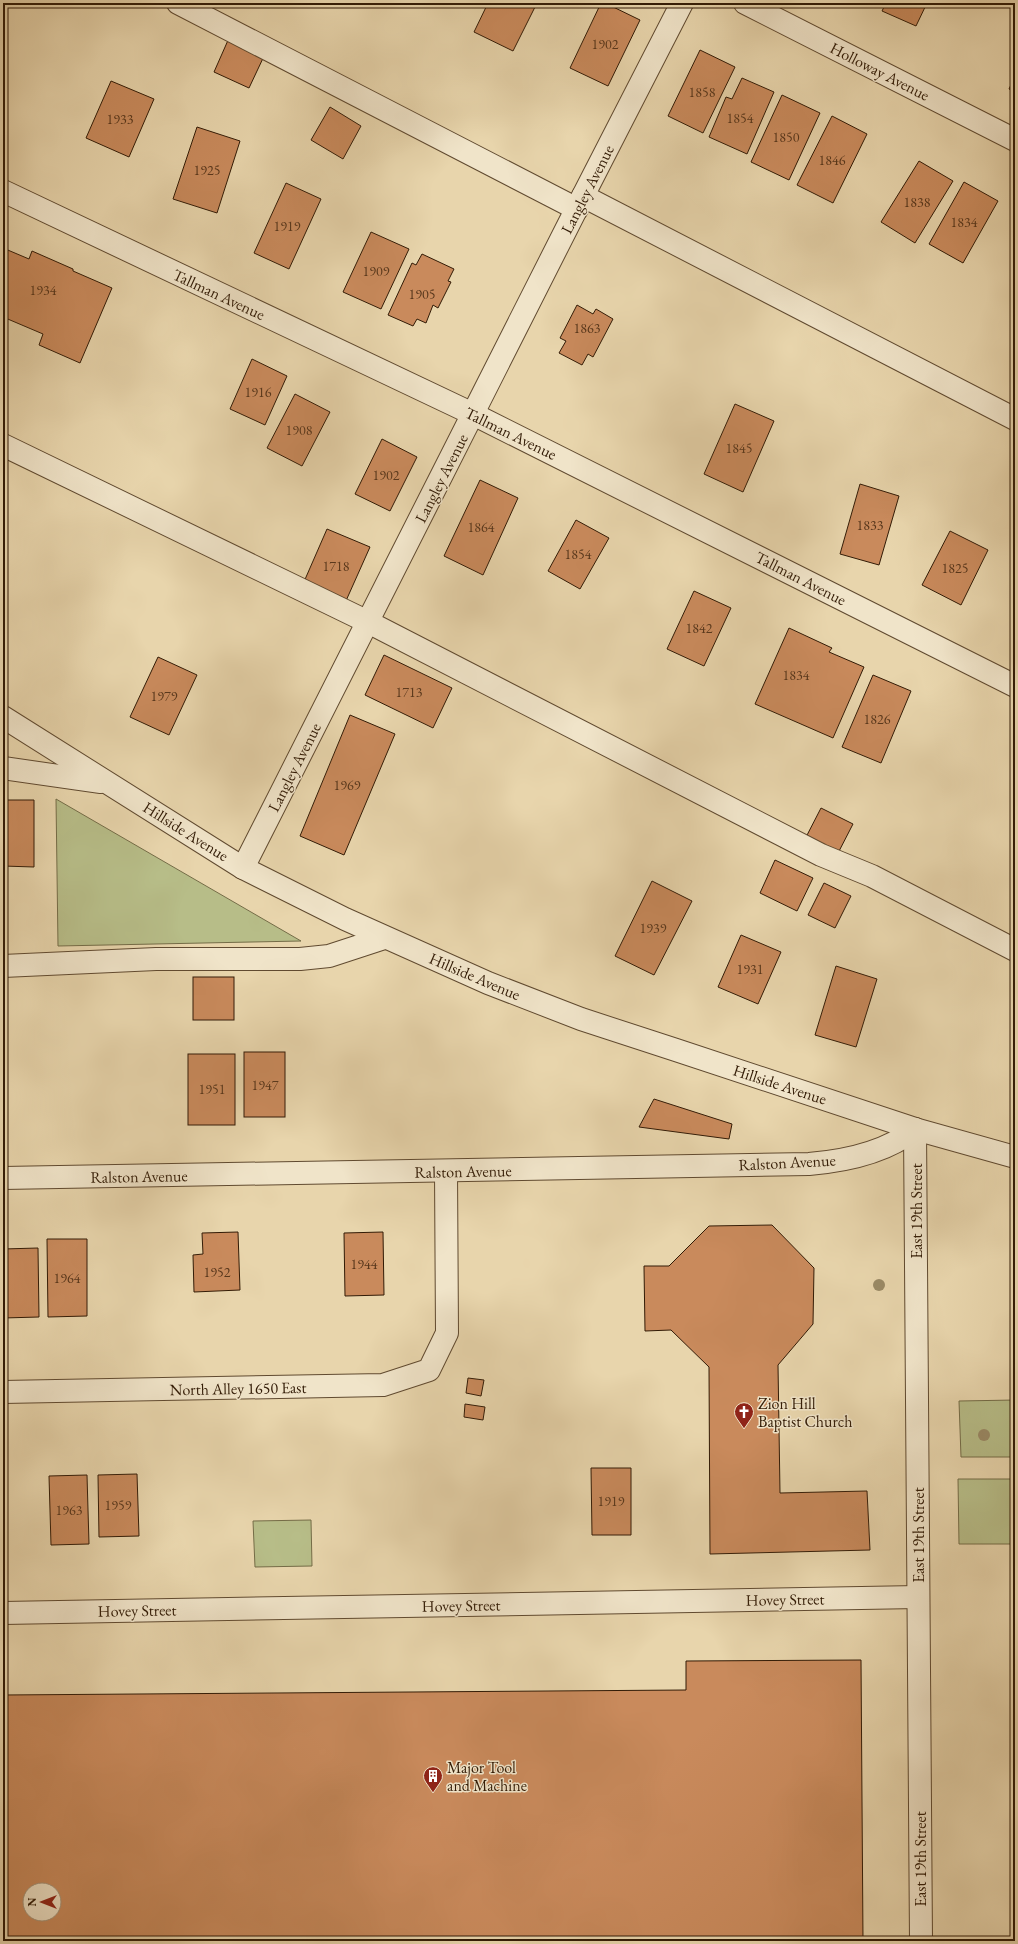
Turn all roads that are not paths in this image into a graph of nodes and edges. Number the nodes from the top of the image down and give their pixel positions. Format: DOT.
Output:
graph roads {
  1 [pos="178,3"];
  2 [pos="682,3"];
  3 [pos="745,3"];
  4 [pos="1015,140"];
  5 [pos="3,191"];
  6 [pos="580,202"];
  7 [pos="473,414"];
  8 [pos="1015,418"];
  9 [pos="3,445"];
  10 [pos="368,622"];
  11 [pos="1015,686"];
  12 [pos="3,717"];
  13 [pos="3,768"];
  14 [pos="108,782"];
  15 [pos="244,868"];
  16 [pos="384,938"];
  17 [pos="1015,950"];
  18 [pos="3,966"];
  19 [pos="915,1129"];
  20 [pos="1015,1144"];
  21 [pos="985,1149"];
  22 [pos="1015,1157"];
  23 [pos="446,1171"];
  24 [pos="3,1178"];
  25 [pos="3,1392"];
  26 [pos="918,1597"];
  27 [pos="3,1613"];
  28 [pos="921,1941"];
  1 -- 6 [label="street"];
  2 -- 6 [label="street, Langley Avenue"];
  3 -- 4 [label="street, Holloway Avenue"];
  5 -- 7 [label="street, Tallman Avenue"];
  6 -- 7 [label="street, Langley Avenue"];
  6 -- 8 [label="street"];
  7 -- 10 [label="street, Langley Avenue"];
  7 -- 11 [label="street, Tallman Avenue"];
  9 -- 10 [label="street"];
  10 -- 15 [label="street, Langley Avenue"];
  10 -- 17 [label="street"];
  12 -- 14 [label="street, Hillside Avenue"];
  13 -- 14 [label="street"];
  14 -- 15 [label="street, Hillside Avenue"];
  15 -- 16 [label="street, Hillside Avenue"];
  16 -- 18 [label="street"];
  16 -- 19 [label="street, Hillside Avenue"];
  19 -- 21 [label="street, Hillside Avenue"];
  19 -- 23 [label="street, Ralston Avenue"];
  19 -- 26 [label="street, East 19th Street"];
  20 -- 21 [label="street, Hillside Avenue"];
  21 -- 22 [label="street, Hillside Avenue"];
  23 -- 24 [label="street, Ralston Avenue"];
  23 -- 25 [label="street, North Alley 1650 East"];
  26 -- 27 [label="street, Hovey Street"];
  26 -- 28 [label="street, East 19th Street"];
}
